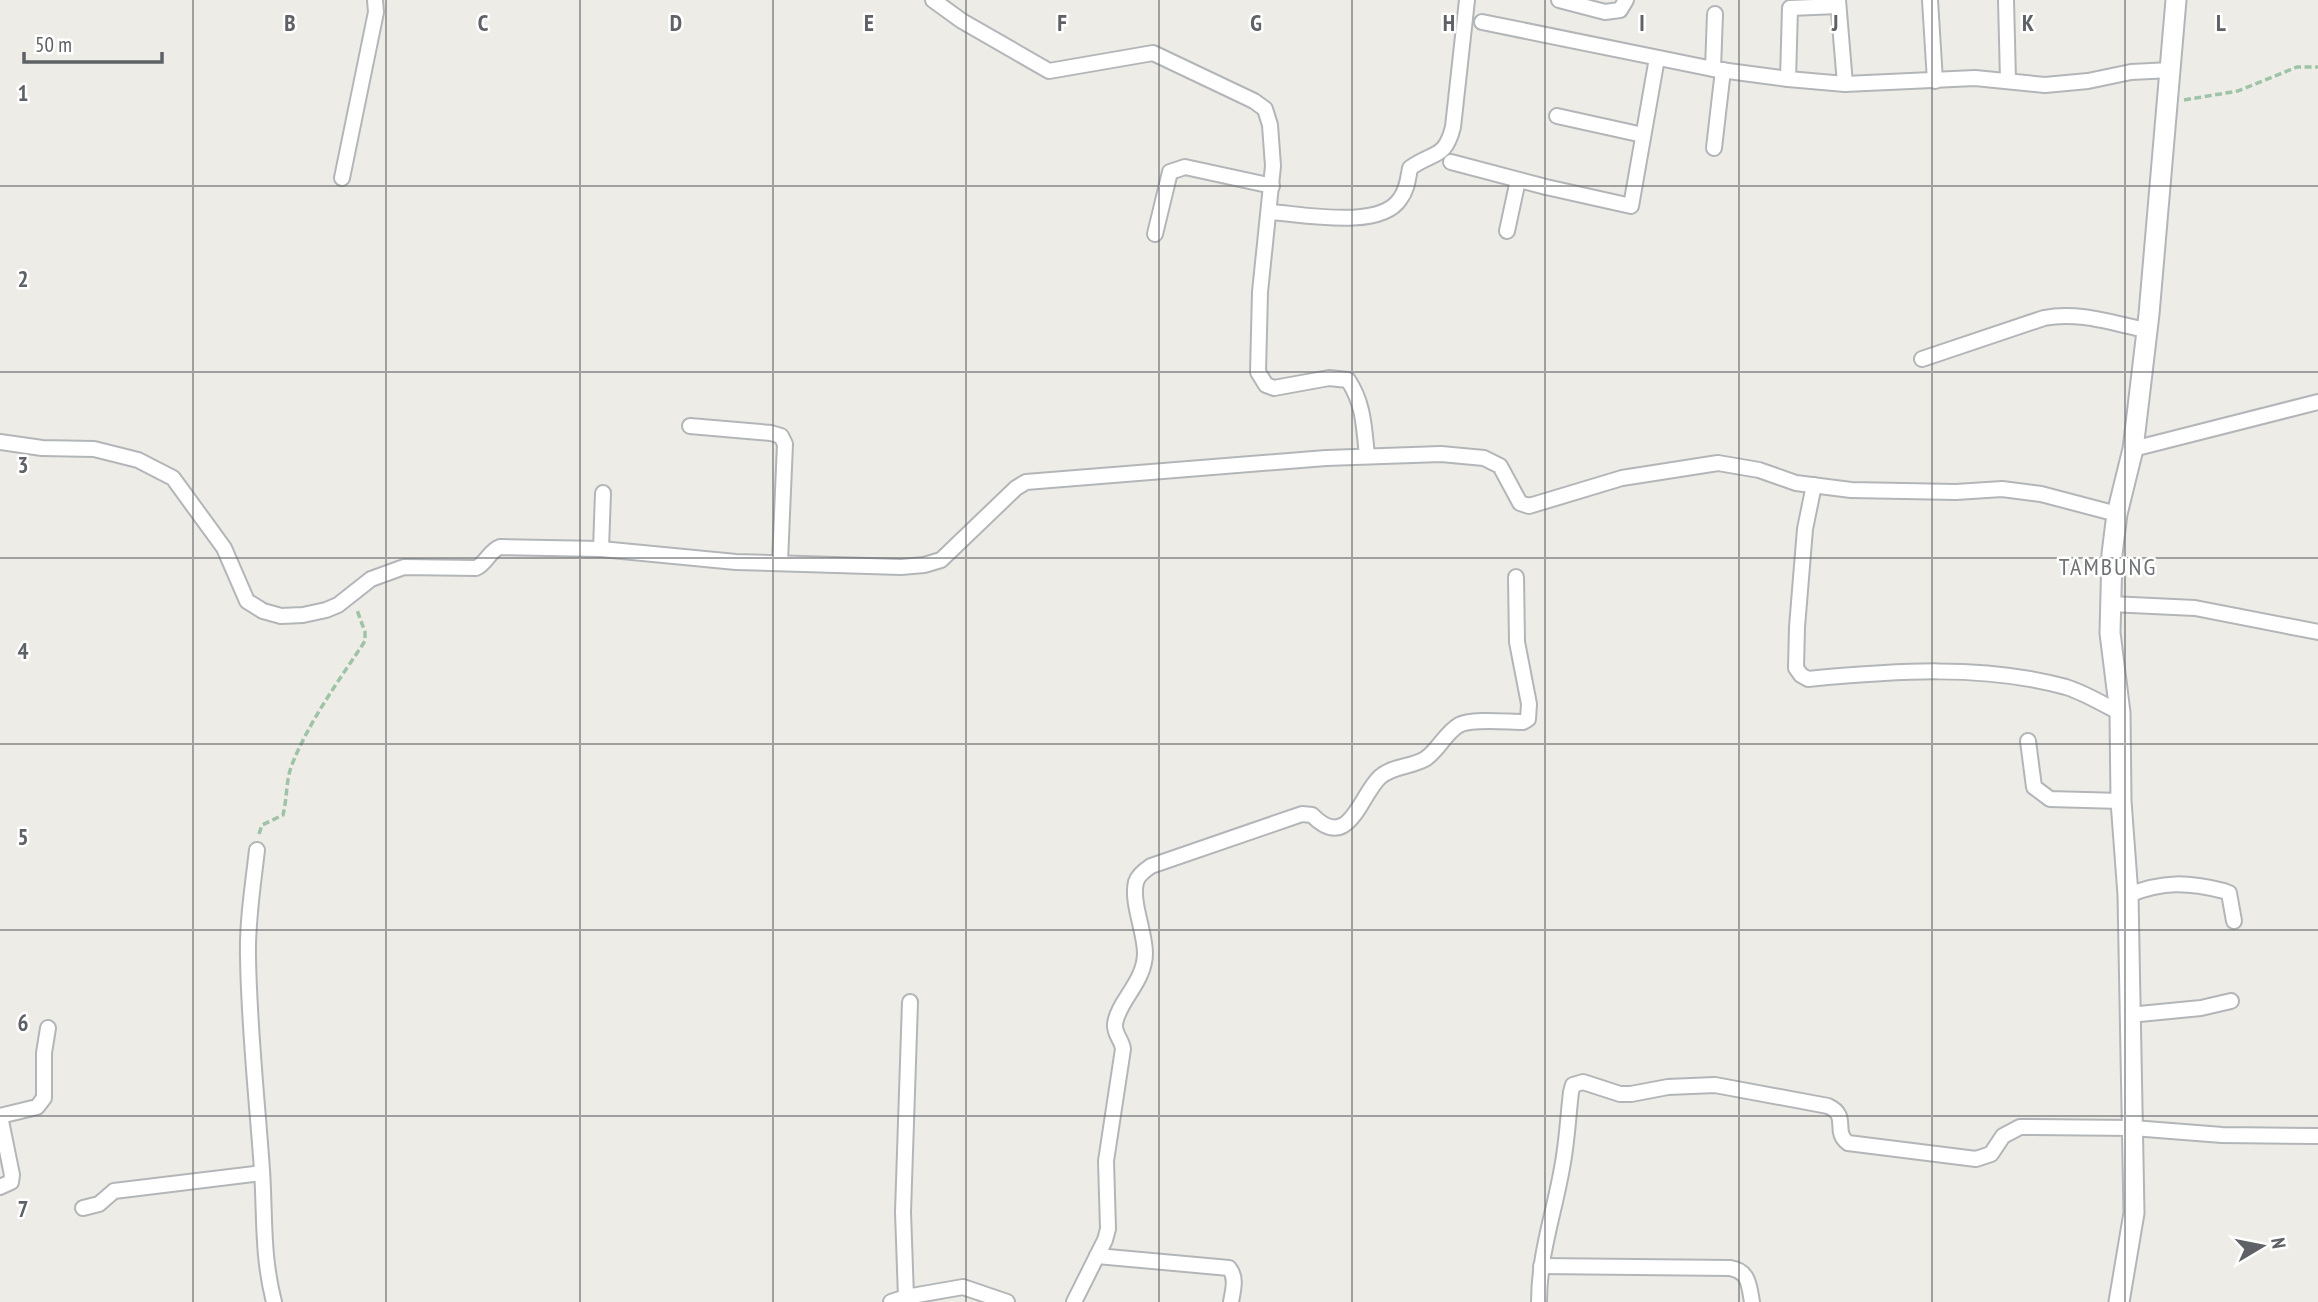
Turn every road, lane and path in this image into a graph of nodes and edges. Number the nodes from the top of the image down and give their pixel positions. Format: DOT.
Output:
graph roads {
  1 [pos="375,0"];
  2 [pos="933,0"];
  3 [pos="1467,0"];
  4 [pos="1559,0"];
  5 [pos="1626,0"];
  6 [pos="1930,0"];
  7 [pos="2006,0"];
  8 [pos="2176,0"];
  9 [pos="1838,3"];
  10 [pos="1715,14"];
  11 [pos="1482,22"];
  12 [pos="1657,58"];
  13 [pos="2318,67"];
  14 [pos="1718,70"];
  15 [pos="2171,70"];
  16 [pos="1788,79"];
  17 [pos="2008,80"];
  18 [pos="1935,81"];
  19 [pos="1845,84"];
  20 [pos="2168,103"];
  21 [pos="1557,116"];
  22 [pos="1643,135"];
  23 [pos="1714,148"];
  24 [pos="1451,162"];
  25 [pos="342,178"];
  26 [pos="1518,180"];
  27 [pos="1272,186"];
  28 [pos="1270,212"];
  29 [pos="1507,231"];
  30 [pos="1155,234"];
  31 [pos="2147,322"];
  32 [pos="1922,359"];
  33 [pos="2318,402"];
  34 [pos="690,426"];
  35 [pos="0,442"];
  36 [pos="2133,449"];
  37 [pos="1367,456"];
  38 [pos="1814,485"];
  39 [pos="603,493"];
  40 [pos="2117,514"];
  41 [pos="601,549"];
  42 [pos="780,561"];
  43 [pos="1516,577"];
  44 [pos="353,594"];
  45 [pos="2110,604"];
  46 [pos="2318,632"];
  47 [pos="2120,712"];
  48 [pos="2028,741"];
  49 [pos="2121,801"];
  50 [pos="257,850"];
  51 [pos="2128,895"];
  52 [pos="2234,921"];
  53 [pos="2231,1001"];
  54 [pos="910,1002"];
  55 [pos="2129,1015"];
  56 [pos="48,1028"];
  57 [pos="0,1116"];
  58 [pos="2133,1128"];
  59 [pos="2318,1136"];
  60 [pos="262,1173"];
  61 [pos="0,1187"];
  62 [pos="83,1208"];
  63 [pos="1097,1256"];
  64 [pos="1541,1266"];
  65 [pos="906,1297"];
  66 [pos="274,1302"];
  67 [pos="891,1302"];
  68 [pos="1007,1302"];
  69 [pos="1074,1302"];
  70 [pos="1231,1302"];
  71 [pos="1539,1302"];
  72 [pos="1752,1302"];
  73 [pos="2119,1302"];
  1 -- 25 [label="street"];
  2 -- 27 [label="street"];
  3 -- 28 [label="street"];
  4 -- 5 [label="street"];
  6 -- 18 [label="street"];
  7 -- 17 [label="street"];
  8 -- 15 [label="main road"];
  9 -- 16 [label="street"];
  9 -- 19 [label="street"];
  10 -- 14 [label="street"];
  11 -- 12 [label="street"];
  12 -- 14 [label="street"];
  12 -- 22 [label="street"];
  13 -- 20 [label="path"];
  14 -- 16 [label="street"];
  14 -- 23 [label="street"];
  15 -- 17 [label="street"];
  15 -- 20 [label="main road"];
  16 -- 19 [label="street"];
  17 -- 18 [label="street"];
  18 -- 19 [label="street"];
  20 -- 31 [label="main road"];
  21 -- 22 [label="street"];
  22 -- 26 [label="street"];
  24 -- 26 [label="street"];
  26 -- 29 [label="street"];
  27 -- 28 [label="street"];
  27 -- 30 [label="street"];
  28 -- 37 [label="street"];
  31 -- 32 [label="street"];
  31 -- 36 [label="main road"];
  33 -- 36 [label="street"];
  34 -- 42 [label="street"];
  35 -- 44 [label="street"];
  36 -- 40 [label="main road"];
  37 -- 38 [label="street"];
  37 -- 42 [label="street"];
  38 -- 40 [label="street"];
  38 -- 47 [label="street"];
  39 -- 41 [label="street"];
  40 -- 45 [label="main road"];
  41 -- 42 [label="street"];
  41 -- 44 [label="street"];
  43 -- 63 [label="street"];
  44 -- 50 [label="path"];
  45 -- 46 [label="street"];
  45 -- 47 [label="main road"];
  47 -- 49 [label="main road"];
  48 -- 49 [label="street"];
  49 -- 51 [label="main road"];
  50 -- 60 [label="street"];
  51 -- 52 [label="street"];
  51 -- 55 [label="main road"];
  53 -- 55 [label="street"];
  54 -- 65 [label="street"];
  55 -- 58 [label="main road"];
  56 -- 57 [label="street"];
  57 -- 61 [label="street"];
  58 -- 59 [label="street"];
  58 -- 64 [label="street"];
  58 -- 73 [label="main road"];
  60 -- 62 [label="street"];
  60 -- 66 [label="street"];
  63 -- 69 [label="street"];
  63 -- 70 [label="street"];
  64 -- 71 [label="street"];
  64 -- 72 [label="street"];
  65 -- 67 [label="street"];
  65 -- 68 [label="street"];
}
